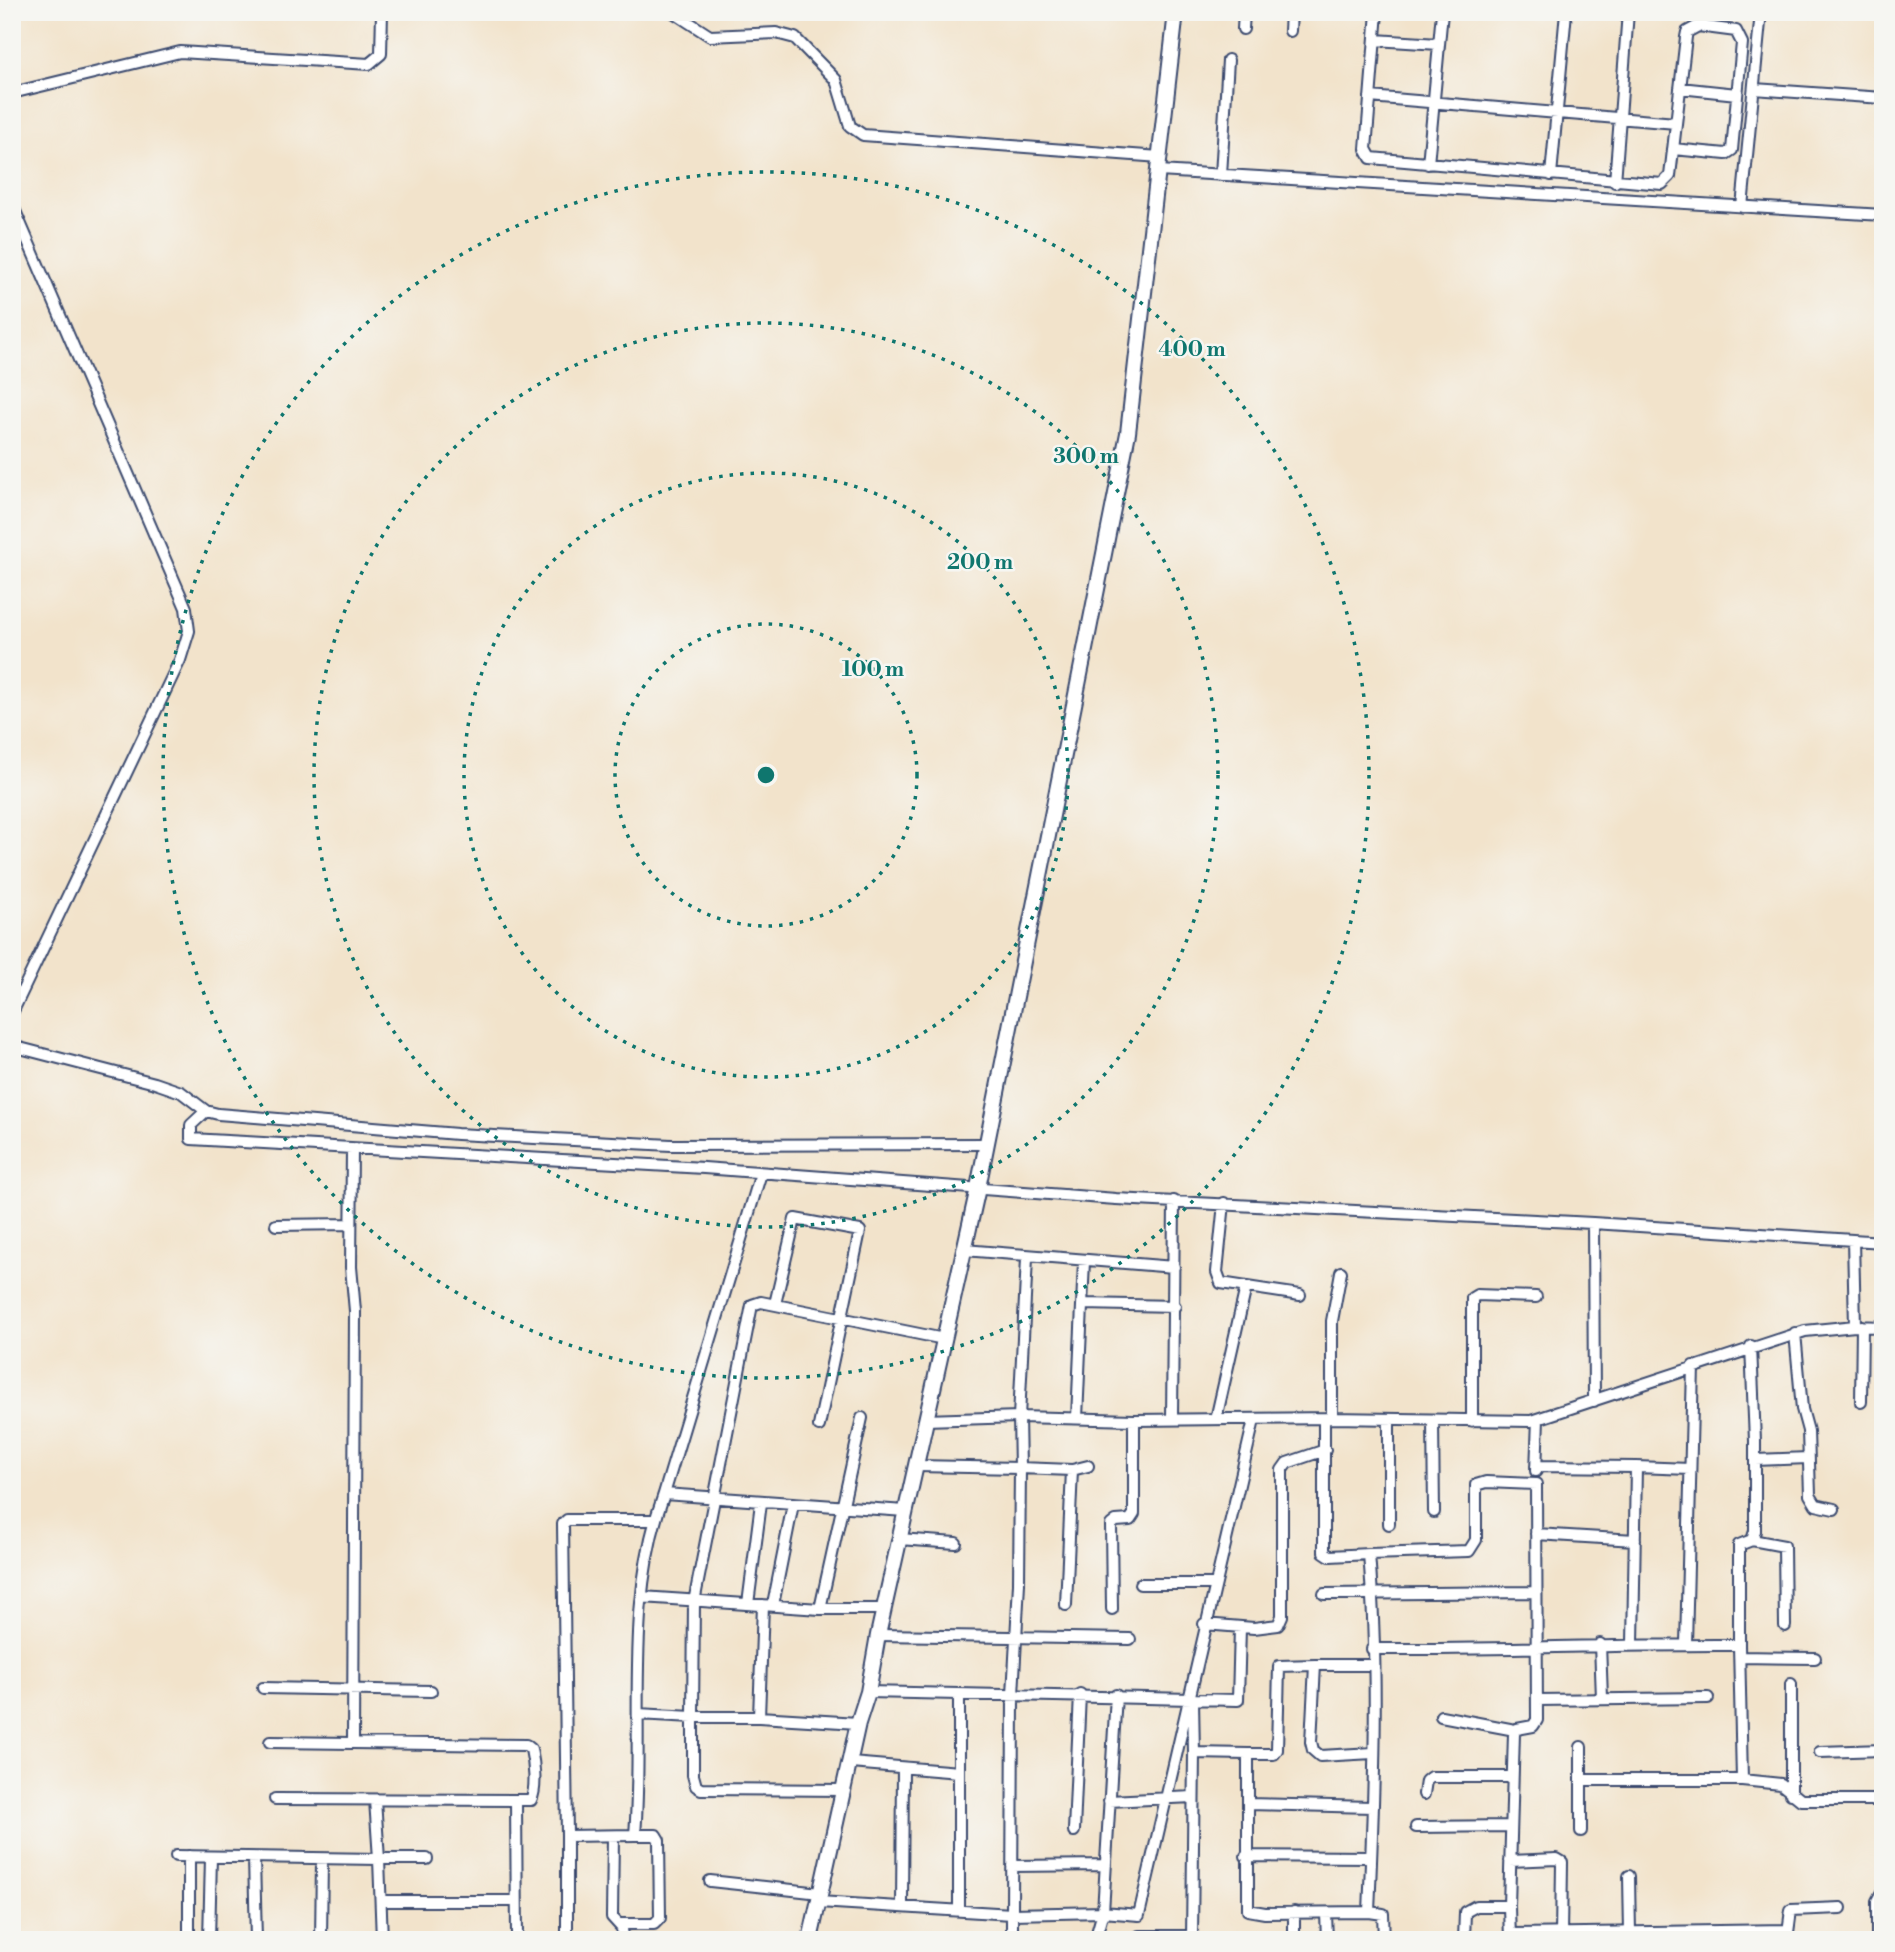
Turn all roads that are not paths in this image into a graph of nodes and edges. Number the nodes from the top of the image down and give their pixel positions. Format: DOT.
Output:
graph roads {
  1 [pos="382,12"];
  2 [pos="673,12"];
  3 [pos="1176,12"];
  4 [pos="1244,12"];
  5 [pos="1291,12"];
  6 [pos="1377,12"];
  7 [pos="1442,12"];
  8 [pos="1566,12"];
  9 [pos="1628,12"];
  10 [pos="1761,12"];
  11 [pos="1242,29"];
  12 [pos="1290,31"];
  13 [pos="1375,40"];
  14 [pos="1439,44"];
  15 [pos="1228,61"];
  16 [pos="1680,88"];
  17 [pos="1754,89"];
  18 [pos="12,93"];
  19 [pos="1737,94"];
  20 [pos="1370,97"];
  21 [pos="1883,98"];
  22 [pos="1434,104"];
  23 [pos="1557,115"];
  24 [pos="1620,119"];
  25 [pos="1676,123"];
  26 [pos="1673,149"];
  27 [pos="1159,164"];
  28 [pos="1428,164"];
  29 [pos="1221,175"];
  30 [pos="1550,176"];
  31 [pos="1615,182"];
  32 [pos="12,204"];
  33 [pos="1742,207"];
  34 [pos="1883,215"];
  35 [pos="12,1013"];
  36 [pos="12,1046"];
  37 [pos="206,1111"];
  38 [pos="986,1144"];
  39 [pos="352,1149"];
  40 [pos="761,1173"];
  41 [pos="978,1188"];
  42 [pos="1174,1201"];
  43 [pos="1224,1203"];
  44 [pos="1593,1223"];
  45 [pos="351,1224"];
  46 [pos="276,1225"];
  47 [pos="1853,1240"];
  48 [pos="1883,1242"];
  49 [pos="964,1250"];
  50 [pos="1027,1258"];
  51 [pos="1084,1261"];
  52 [pos="1174,1267"];
  53 [pos="1341,1272"];
  54 [pos="1246,1287"];
  55 [pos="1300,1295"];
  56 [pos="1536,1297"];
  57 [pos="775,1304"];
  58 [pos="1084,1304"];
  59 [pos="1175,1306"];
  60 [pos="842,1318"];
  61 [pos="1859,1326"];
  62 [pos="1883,1327"];
  63 [pos="1796,1333"];
  64 [pos="944,1339"];
  65 [pos="1751,1346"];
  66 [pos="1693,1366"];
  67 [pos="1594,1401"];
  68 [pos="1861,1402"];
  69 [pos="1019,1417"];
  70 [pos="862,1418"];
  71 [pos="1077,1418"];
  72 [pos="1328,1418"];
  73 [pos="1172,1419"];
  74 [pos="1216,1419"];
  75 [pos="1538,1419"];
  76 [pos="925,1420"];
  77 [pos="1134,1420"];
  78 [pos="1254,1420"];
  79 [pos="1389,1420"];
  80 [pos="1433,1421"];
  81 [pos="1472,1421"];
  82 [pos="819,1426"];
  83 [pos="1325,1450"];
  84 [pos="1808,1458"];
  85 [pos="1755,1460"];
  86 [pos="916,1466"];
  87 [pos="1088,1466"];
  88 [pos="1536,1466"];
  89 [pos="1636,1467"];
  90 [pos="1020,1468"];
  91 [pos="1690,1468"];
  92 [pos="1072,1469"];
  93 [pos="1536,1484"];
  94 [pos="664,1494"];
  95 [pos="713,1499"];
  96 [pos="761,1503"];
  97 [pos="793,1504"];
  98 [pos="844,1507"];
  99 [pos="1833,1509"];
  100 [pos="905,1511"];
  101 [pos="1434,1512"];
  102 [pos="654,1520"];
  103 [pos="1388,1524"];
  104 [pos="1536,1534"];
  105 [pos="899,1539"];
  106 [pos="1635,1540"];
  107 [pos="1752,1540"];
  108 [pos="956,1543"];
  109 [pos="1369,1554"];
  110 [pos="1140,1584"];
  111 [pos="1215,1584"];
  112 [pos="1535,1592"];
  113 [pos="1324,1594"];
  114 [pos="1373,1595"];
  115 [pos="642,1597"];
  116 [pos="694,1602"];
  117 [pos="748,1604"];
  118 [pos="768,1605"];
  119 [pos="1066,1605"];
  120 [pos="820,1609"];
  121 [pos="884,1609"];
  122 [pos="1112,1609"];
  123 [pos="1204,1624"];
  124 [pos="1785,1626"];
  125 [pos="1240,1628"];
  126 [pos="878,1635"];
  127 [pos="1017,1640"];
  128 [pos="1130,1640"];
  129 [pos="1600,1644"];
  130 [pos="1633,1644"];
  131 [pos="1686,1645"];
  132 [pos="1535,1648"];
  133 [pos="1372,1649"];
  134 [pos="1740,1651"];
  135 [pos="1815,1658"];
  136 [pos="1315,1665"];
  137 [pos="1373,1665"];
  138 [pos="1791,1684"];
  139 [pos="263,1688"];
  140 [pos="352,1689"];
  141 [pos="431,1691"];
  142 [pos="868,1692"];
  143 [pos="1080,1694"];
  144 [pos="959,1695"];
  145 [pos="1013,1695"];
  146 [pos="1116,1695"];
  147 [pos="1601,1698"];
  148 [pos="1708,1698"];
  149 [pos="1190,1700"];
  150 [pos="1537,1700"];
  151 [pos="638,1714"];
  152 [pos="1441,1716"];
  153 [pos="692,1717"];
  154 [pos="759,1717"];
  155 [pos="858,1723"];
  156 [pos="1515,1730"];
  157 [pos="270,1742"];
  158 [pos="353,1743"];
  159 [pos="1581,1747"];
  160 [pos="1883,1750"];
  161 [pos="1820,1752"];
  162 [pos="1373,1753"];
  163 [pos="1194,1754"];
  164 [pos="1248,1754"];
  165 [pos="851,1763"];
  166 [pos="903,1768"];
  167 [pos="959,1772"];
  168 [pos="1511,1777"];
  169 [pos="1581,1780"];
  170 [pos="1742,1780"];
  171 [pos="844,1790"];
  172 [pos="1424,1794"];
  173 [pos="1791,1794"];
  174 [pos="1165,1797"];
  175 [pos="1193,1797"];
  176 [pos="275,1799"];
  177 [pos="375,1800"];
  178 [pos="1883,1800"];
  179 [pos="516,1801"];
  180 [pos="1109,1801"];
  181 [pos="1248,1804"];
  182 [pos="1372,1807"];
  183 [pos="1511,1826"];
  184 [pos="1416,1827"];
  185 [pos="1074,1831"];
  186 [pos="1581,1831"];
  187 [pos="635,1835"];
  188 [pos="567,1836"];
  189 [pos="613,1836"];
  190 [pos="176,1856"];
  191 [pos="189,1856"];
  192 [pos="1246,1856"];
  193 [pos="211,1857"];
  194 [pos="1371,1857"];
  195 [pos="254,1858"];
  196 [pos="379,1859"];
  197 [pos="427,1859"];
  198 [pos="322,1860"];
  199 [pos="1510,1861"];
  200 [pos="1106,1865"];
  201 [pos="1012,1867"];
  202 [pos="1629,1875"];
  203 [pos="710,1881"];
  204 [pos="1883,1891"];
  205 [pos="820,1897"];
  206 [pos="382,1900"];
  207 [pos="516,1901"];
  208 [pos="902,1906"];
  209 [pos="1509,1906"];
  210 [pos="1841,1908"];
  211 [pos="959,1909"];
  212 [pos="1103,1912"];
  213 [pos="1294,1912"];
  214 [pos="1369,1912"];
  215 [pos="1326,1913"];
  216 [pos="1012,1914"];
  217 [pos="1139,1915"];
  218 [pos="621,1924"];
  219 [pos="1630,1933"];
  220 [pos="1787,1935"];
  221 [pos="1561,1936"];
  222 [pos="1727,1936"];
  223 [pos="1510,1937"];
  224 [pos="1139,1938"];
  225 [pos="1192,1938"];
  226 [pos="189,1940"];
  227 [pos="209,1940"];
  228 [pos="256,1940"];
  229 [pos="321,1940"];
  230 [pos="382,1940"];
  231 [pos="517,1940"];
  232 [pos="567,1940"];
  233 [pos="623,1940"];
  234 [pos="810,1940"];
  235 [pos="1012,1940"];
  236 [pos="1095,1940"];
  237 [pos="1294,1940"];
  238 [pos="1327,1940"];
  239 [pos="1384,1940"];
  240 [pos="1464,1940"];
  241 [pos="1877,1940"];
  1 -- 18 [label="street"];
  2 -- 27 [label="street"];
  3 -- 27 [label="street"];
  4 -- 11 [label="street"];
  5 -- 12 [label="street"];
  6 -- 13 [label="street"];
  7 -- 14 [label="street"];
  8 -- 23 [label="street"];
  9 -- 24 [label="street"];
  10 -- 17 [label="street"];
  13 -- 14 [label="street"];
  13 -- 20 [label="street"];
  14 -- 22 [label="street"];
  15 -- 29 [label="street"];
  16 -- 19 [label="street"];
  16 -- 19 [label="street"];
  16 -- 25 [label="street"];
  17 -- 21 [label="street"];
  17 -- 33 [label="street"];
  19 -- 26 [label="street"];
  20 -- 22 [label="street"];
  20 -- 28 [label="street"];
  22 -- 23 [label="street"];
  22 -- 28 [label="street"];
  23 -- 24 [label="street"];
  23 -- 30 [label="street"];
  24 -- 25 [label="street"];
  24 -- 31 [label="street"];
  25 -- 26 [label="street"];
  26 -- 31 [label="street"];
  27 -- 29 [label="street"];
  27 -- 38 [label="street"];
  28 -- 30 [label="street"];
  29 -- 33 [label="street"];
  30 -- 31 [label="street"];
  32 -- 35 [label="street"];
  33 -- 34 [label="street"];
  36 -- 37 [label="street"];
  37 -- 38 [label="street"];
  37 -- 39 [label="street"];
  38 -- 41 [label="street"];
  39 -- 40 [label="street"];
  39 -- 45 [label="street"];
  40 -- 41 [label="street"];
  40 -- 94 [label="street"];
  41 -- 42 [label="street"];
  41 -- 49 [label="street"];
  42 -- 43 [label="street"];
  42 -- 52 [label="street"];
  43 -- 44 [label="street"];
  43 -- 54 [label="street"];
  44 -- 47 [label="street"];
  44 -- 67 [label="street"];
  45 -- 46 [label="street"];
  45 -- 140 [label="street"];
  47 -- 48 [label="street"];
  47 -- 61 [label="street"];
  49 -- 50 [label="street"];
  49 -- 64 [label="street"];
  50 -- 51 [label="street"];
  50 -- 69 [label="street"];
  51 -- 52 [label="street"];
  51 -- 58 [label="street"];
  52 -- 59 [label="street"];
  53 -- 72 [label="street"];
  54 -- 55 [label="street"];
  54 -- 74 [label="street"];
  56 -- 81 [label="street"];
  57 -- 60 [label="street"];
  57 -- 60 [label="street"];
  57 -- 95 [label="street"];
  58 -- 59 [label="street"];
  58 -- 71 [label="street"];
  59 -- 73 [label="street"];
  60 -- 64 [label="street"];
  60 -- 82 [label="street"];
  61 -- 62 [label="street"];
  61 -- 63 [label="street"];
  61 -- 68 [label="street"];
  63 -- 65 [label="street"];
  63 -- 84 [label="street"];
  64 -- 76 [label="street"];
  65 -- 66 [label="street"];
  65 -- 85 [label="street"];
  66 -- 67 [label="street"];
  66 -- 91 [label="street"];
  67 -- 75 [label="street"];
  69 -- 71 [label="street"];
  69 -- 76 [label="street"];
  69 -- 90 [label="street"];
  70 -- 98 [label="street"];
  71 -- 77 [label="street"];
  72 -- 78 [label="street"];
  72 -- 79 [label="street"];
  72 -- 83 [label="street"];
  73 -- 74 [label="street"];
  73 -- 77 [label="street"];
  74 -- 78 [label="street"];
  75 -- 81 [label="street"];
  75 -- 88 [label="street"];
  76 -- 86 [label="street"];
  77 -- 122 [label="street"];
  78 -- 111 [label="street"];
  79 -- 80 [label="street"];
  79 -- 103 [label="street"];
  80 -- 81 [label="street"];
  80 -- 101 [label="street"];
  83 -- 109 [label="street"];
  83 -- 125 [label="street"];
  84 -- 85 [label="street"];
  84 -- 99 [label="street"];
  85 -- 107 [label="street"];
  86 -- 90 [label="street"];
  86 -- 100 [label="street"];
  87 -- 92 [label="street"];
  88 -- 89 [label="street"];
  88 -- 93 [label="street"];
  89 -- 91 [label="street"];
  89 -- 106 [label="street"];
  90 -- 92 [label="street"];
  90 -- 127 [label="street"];
  91 -- 131 [label="street"];
  92 -- 119 [label="street"];
  93 -- 104 [label="street"];
  93 -- 109 [label="street"];
  94 -- 95 [label="street"];
  94 -- 102 [label="street"];
  95 -- 96 [label="street"];
  95 -- 116 [label="street"];
  96 -- 97 [label="street"];
  96 -- 117 [label="street"];
  97 -- 98 [label="street"];
  97 -- 118 [label="street"];
  98 -- 100 [label="street"];
  98 -- 120 [label="street"];
  100 -- 105 [label="street"];
  102 -- 115 [label="street"];
  102 -- 188 [label="street"];
  104 -- 106 [label="street"];
  104 -- 112 [label="street"];
  105 -- 108 [label="street"];
  105 -- 121 [label="street"];
  106 -- 130 [label="street"];
  107 -- 124 [label="street"];
  107 -- 134 [label="street"];
  109 -- 114 [label="street"];
  110 -- 111 [label="street"];
  111 -- 123 [label="street"];
  112 -- 114 [label="street"];
  112 -- 132 [label="street"];
  113 -- 114 [label="street"];
  114 -- 133 [label="street"];
  115 -- 116 [label="street"];
  115 -- 151 [label="street"];
  116 -- 117 [label="street"];
  116 -- 153 [label="street"];
  117 -- 118 [label="street"];
  118 -- 120 [label="street"];
  118 -- 154 [label="street"];
  120 -- 121 [label="street"];
  121 -- 126 [label="street"];
  123 -- 125 [label="street"];
  123 -- 149 [label="street"];
  125 -- 149 [label="street"];
  126 -- 127 [label="street"];
  126 -- 142 [label="street"];
  127 -- 128 [label="street"];
  127 -- 145 [label="street"];
  129 -- 130 [label="street"];
  129 -- 132 [label="street"];
  129 -- 147 [label="street"];
  130 -- 131 [label="street"];
  131 -- 134 [label="street"];
  132 -- 133 [label="street"];
  132 -- 150 [label="street"];
  133 -- 137 [label="street"];
  134 -- 135 [label="street"];
  134 -- 170 [label="street"];
  136 -- 137 [label="street"];
  136 -- 162 [label="street"];
  136 -- 164 [label="street"];
  137 -- 162 [label="street"];
  138 -- 173 [label="street"];
  139 -- 140 [label="street"];
  140 -- 141 [label="street"];
  140 -- 158 [label="street"];
  142 -- 144 [label="street"];
  142 -- 155 [label="street"];
  143 -- 145 [label="street"];
  143 -- 146 [label="street"];
  143 -- 185 [label="street"];
  144 -- 145 [label="street"];
  144 -- 167 [label="street"];
  145 -- 201 [label="street"];
  146 -- 149 [label="street"];
  146 -- 180 [label="street"];
  147 -- 148 [label="street"];
  147 -- 150 [label="street"];
  149 -- 163 [label="street"];
  149 -- 174 [label="street"];
  150 -- 156 [label="street"];
  151 -- 153 [label="street"];
  151 -- 187 [label="street"];
  152 -- 156 [label="street"];
  153 -- 154 [label="street"];
  153 -- 171 [label="street"];
  154 -- 155 [label="street"];
  155 -- 165 [label="street"];
  156 -- 168 [label="street"];
  157 -- 158 [label="street"];
  158 -- 179 [label="street"];
  159 -- 169 [label="street"];
  160 -- 161 [label="street"];
  162 -- 182 [label="street"];
  163 -- 164 [label="street"];
  163 -- 175 [label="street"];
  164 -- 181 [label="street"];
  165 -- 166 [label="street"];
  165 -- 171 [label="street"];
  166 -- 167 [label="street"];
  166 -- 208 [label="street"];
  167 -- 211 [label="street"];
  168 -- 172 [label="street"];
  168 -- 183 [label="street"];
  169 -- 170 [label="street"];
  169 -- 186 [label="street"];
  170 -- 173 [label="street"];
  171 -- 205 [label="street"];
  173 -- 178 [label="street"];
  174 -- 175 [label="street"];
  174 -- 180 [label="street"];
  174 -- 217 [label="street"];
  175 -- 225 [label="street"];
  176 -- 177 [label="street"];
  177 -- 179 [label="street"];
  177 -- 196 [label="street"];
  179 -- 207 [label="street"];
  180 -- 200 [label="street"];
  181 -- 182 [label="street"];
  181 -- 192 [label="street"];
  182 -- 194 [label="street"];
  183 -- 184 [label="street"];
  183 -- 199 [label="street"];
  187 -- 189 [label="street"];
  187 -- 218 [label="street"];
  188 -- 189 [label="street"];
  188 -- 232 [label="street"];
  189 -- 218 [label="street"];
  190 -- 191 [label="street"];
  191 -- 193 [label="street"];
  191 -- 226 [label="street"];
  192 -- 194 [label="street"];
  192 -- 213 [label="street"];
  193 -- 195 [label="street"];
  193 -- 227 [label="street"];
  194 -- 214 [label="street"];
  195 -- 198 [label="street"];
  195 -- 228 [label="street"];
  196 -- 197 [label="street"];
  196 -- 198 [label="street"];
  196 -- 206 [label="street"];
  198 -- 229 [label="street"];
  199 -- 209 [label="street"];
  199 -- 221 [label="street"];
  200 -- 201 [label="street"];
  200 -- 212 [label="street"];
  201 -- 216 [label="street"];
  202 -- 219 [label="street"];
  203 -- 205 [label="street"];
  204 -- 241 [label="street"];
  205 -- 208 [label="street"];
  205 -- 234 [label="street"];
  206 -- 207 [label="street"];
  206 -- 230 [label="street"];
  207 -- 231 [label="street"];
  208 -- 211 [label="street"];
  209 -- 223 [label="street"];
  209 -- 240 [label="street"];
  210 -- 220 [label="street"];
  211 -- 216 [label="street"];
  212 -- 216 [label="street"];
  212 -- 217 [label="street"];
  212 -- 236 [label="street"];
  213 -- 215 [label="street"];
  213 -- 237 [label="street"];
  214 -- 215 [label="street"];
  214 -- 239 [label="street"];
  215 -- 238 [label="street"];
  216 -- 235 [label="street"];
  217 -- 224 [label="street"];
  218 -- 233 [label="street"];
  219 -- 221 [label="street"];
  219 -- 222 [label="street"];
  220 -- 222 [label="street"];
  221 -- 223 [label="street"];
  224 -- 225 [label="street"];
}
